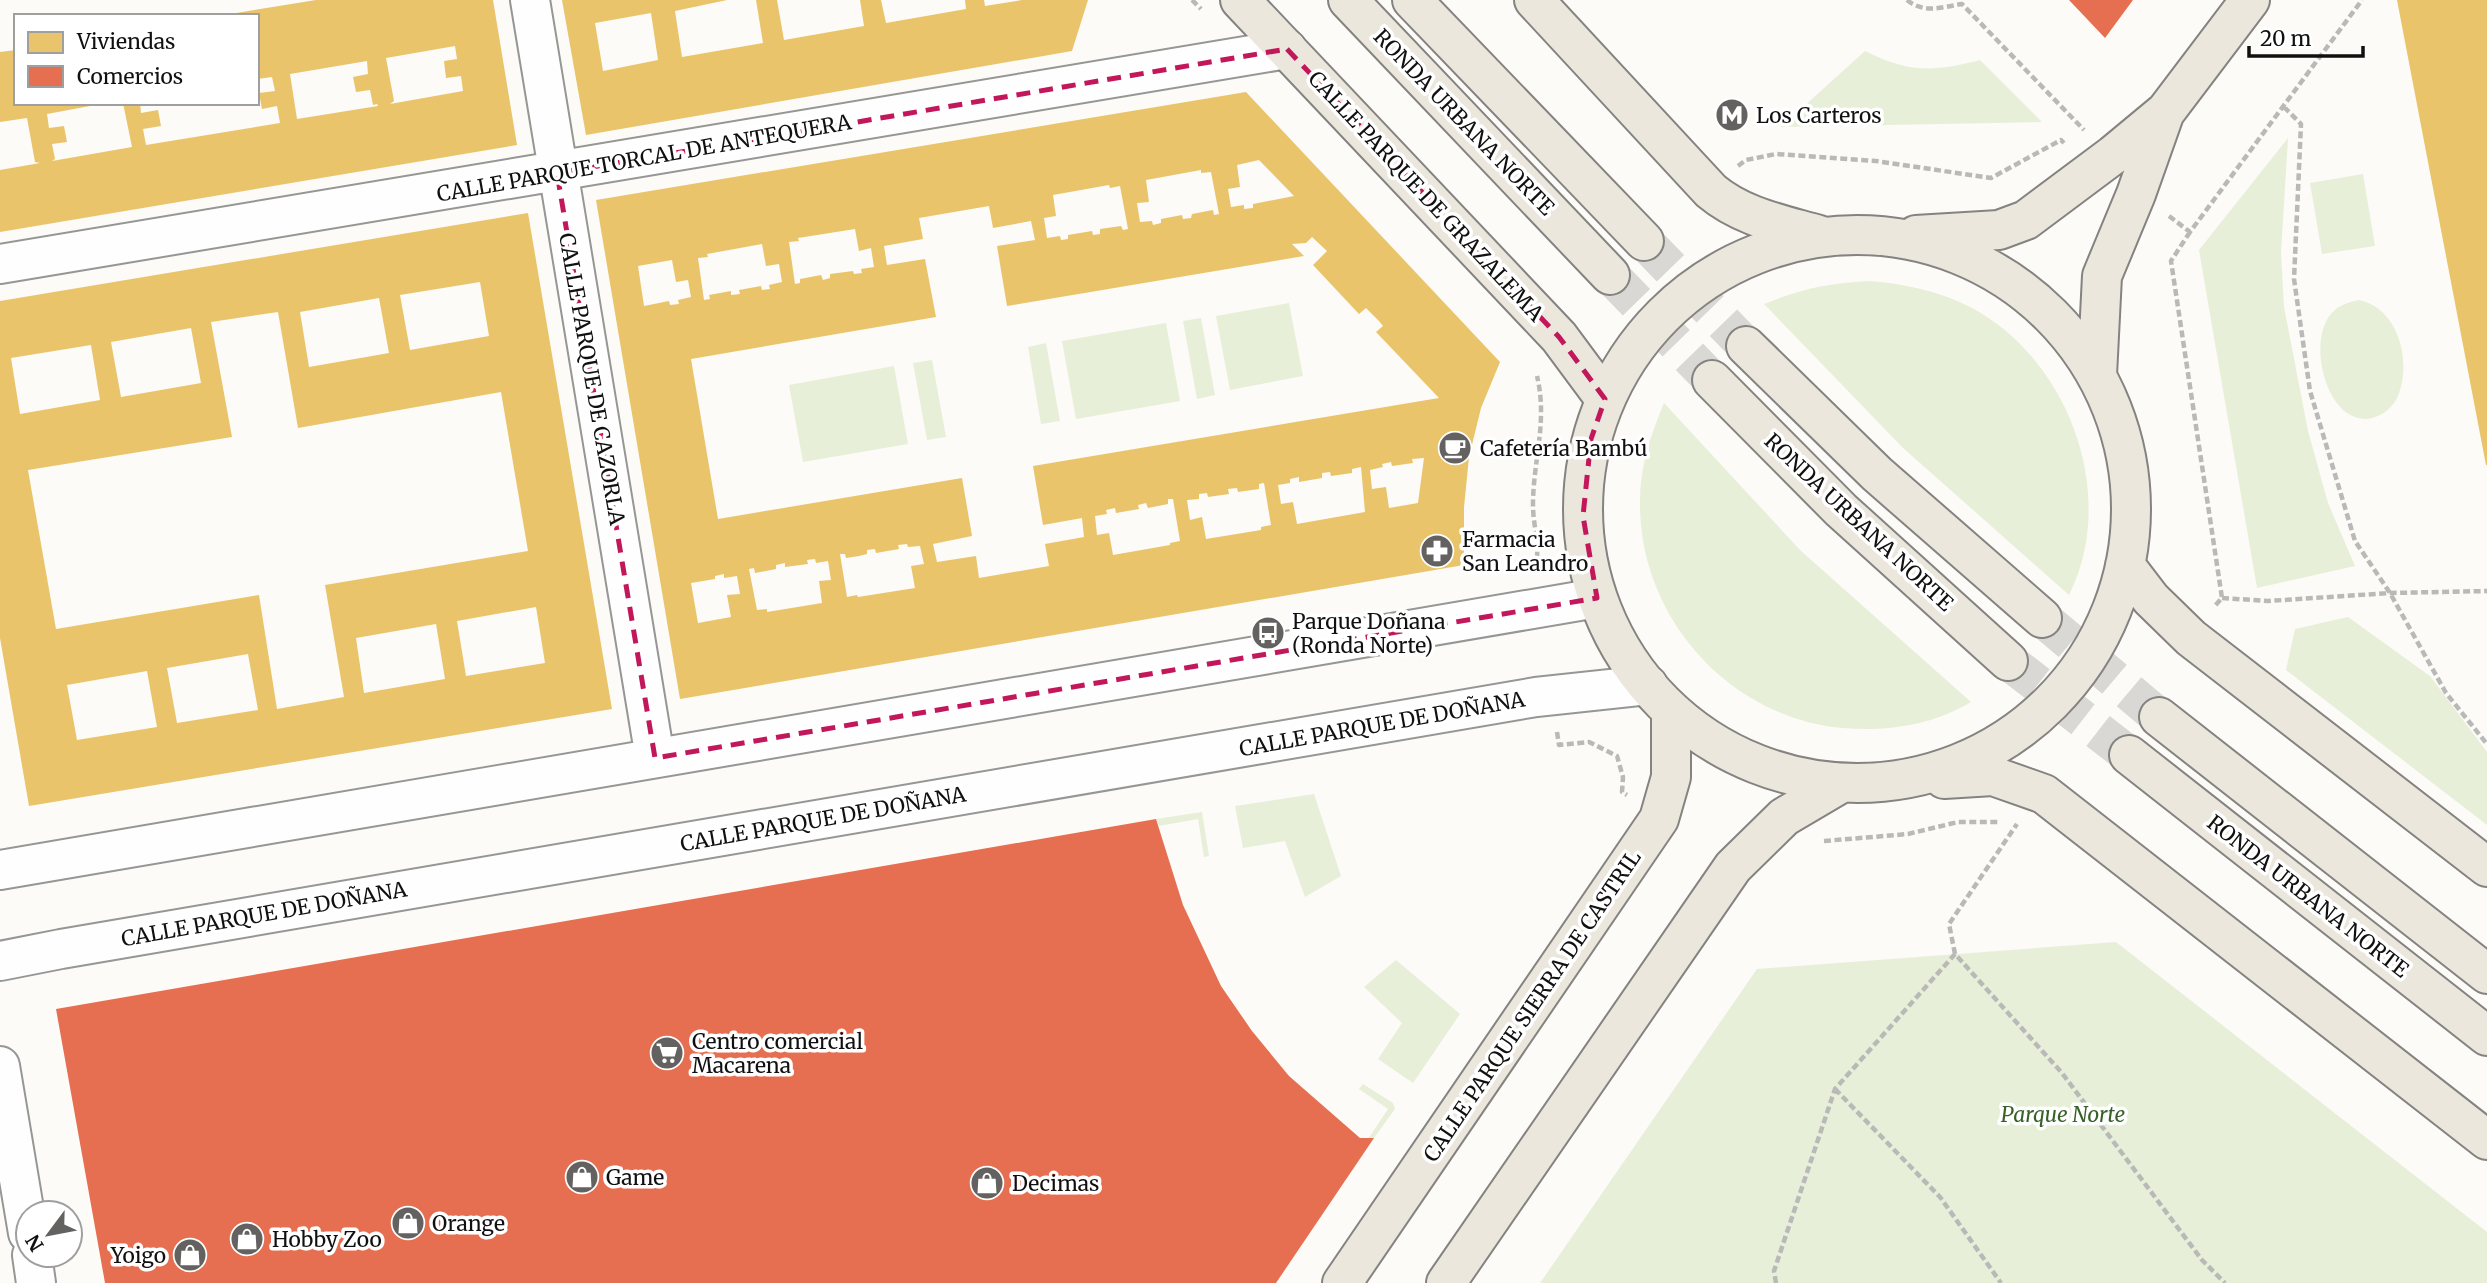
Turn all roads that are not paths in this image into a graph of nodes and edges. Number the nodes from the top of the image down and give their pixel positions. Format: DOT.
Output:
graph roads {
  1 [pos="530,0"];
  2 [pos="1240,0"];
  3 [pos="1348,0"];
  4 [pos="1412,0"];
  5 [pos="1534,0"];
  6 [pos="2250,0"];
  7 [pos="1287,49"];
  8 [pos="2166,111"];
  9 [pos="557,173"];
  10 [pos="1821,235"];
  11 [pos="1893,236"];
  12 [pos="1644,241"];
  13 [pos="0,264"];
  14 [pos="1610,275"];
  15 [pos="1746,346"];
  16 [pos="2096,375"];
  17 [pos="1712,380"];
  18 [pos="1605,399"];
  19 [pos="2125,565"];
  20 [pos="1597,598"];
  21 [pos="2042,618"];
  22 [pos="2008,662"];
  23 [pos="1659,698"];
  24 [pos="2159,718"];
  25 [pos="2129,755"];
  26 [pos="655,758"];
  27 [pos="1882,783"];
  28 [pos="1840,784"];
  29 [pos="2487,867"];
  30 [pos="0,870"];
  31 [pos="0,961"];
  32 [pos="2487,974"];
  33 [pos="2487,1036"];
  34 [pos="0,1066"];
  35 [pos="2487,1140"];
  36 [pos="22,1199"];
  37 [pos="1342,1283"];
  38 [pos="1446,1283"];
  1 -- 9 [label="street, CALLE PARQUE DE CAZORLA"];
  2 -- 7 [label="main road, CALLE PARQUE DE GRAZALEMA"];
  3 -- 14 [label="main road, RONDA URBANA NORTE"];
  4 -- 12 [label="main road"];
  5 -- 10 [label="main road"];
  6 -- 8 [label="main road"];
  7 -- 9 [label="street, CALLE PARQUE TORCAL DE ANTEQUERA"];
  7 -- 18 [label="main road, CALLE PARQUE DE GRAZALEMA"];
  8 -- 11 [label="main road"];
  8 -- 16 [label="main road"];
  9 -- 13 [label="street, CALLE PARQUE TORCAL DE ANTEQUERA"];
  9 -- 26 [label="street, CALLE PARQUE DE CAZORLA"];
  10 -- 11 [label="main road"];
  10 -- 18 [label="main road"];
  11 -- 16 [label="main road"];
  15 -- 21 [label="main road"];
  16 -- 19 [label="main road"];
  17 -- 22 [label="main road, RONDA URBANA NORTE"];
  18 -- 20 [label="main road"];
  19 -- 27 [label="main road"];
  19 -- 29 [label="main road"];
  20 -- 23 [label="main road"];
  20 -- 26 [label="street"];
  23 -- 28 [label="main road"];
  23 -- 31 [label="street, CALLE PARQUE DE DOÑANA"];
  23 -- 37 [label="main road, CALLE PARQUE SIERRA DE CASTRIL"];
  24 -- 32 [label="main road"];
  25 -- 33 [label="main road, RONDA URBANA NORTE"];
  26 -- 30 [label="street"];
  27 -- 28 [label="main road"];
  27 -- 35 [label="main road"];
  28 -- 38 [label="main road"];
  34 -- 36 [label="street"];
}
